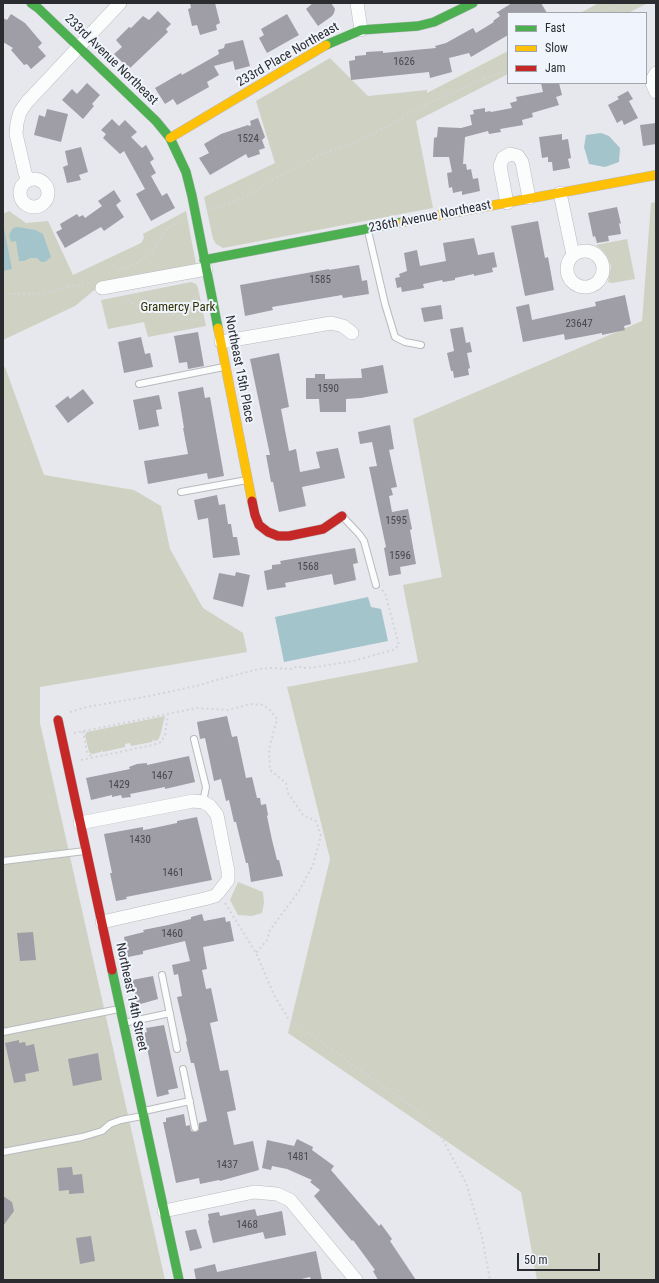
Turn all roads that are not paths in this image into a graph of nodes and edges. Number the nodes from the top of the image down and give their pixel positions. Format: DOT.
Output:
graph roads {
  1 [pos="31,3"];
  2 [pos="120,3"];
  3 [pos="356,3"];
  4 [pos="473,3"];
  5 [pos="361,30"];
  6 [pos="78,46"];
  7 [pos="656,73"];
  8 [pos="656,92"];
  9 [pos="170,138"];
  10 [pos="656,175"];
  11 [pos="28,180"];
  12 [pos="560,193"];
  13 [pos="530,198"];
  14 [pos="507,203"];
  15 [pos="367,229"];
  16 [pos="572,255"];
  17 [pos="205,264"];
  18 [pos="102,288"];
  19 [pos="352,333"];
  20 [pos="221,342"];
  21 [pos="421,345"];
  22 [pos="226,367"];
  23 [pos="139,384"];
  24 [pos="248,479"];
  25 [pos="182,492"];
  26 [pos="342,516"];
  27 [pos="376,585"];
  28 [pos="58,720"];
  29 [pos="194,739"];
  30 [pos="203,802"];
  31 [pos="80,823"];
  32 [pos="86,851"];
  33 [pos="3,861"];
  34 [pos="102,922"];
  35 [pos="162,975"];
  36 [pos="120,1009"];
  37 [pos="170,1013"];
  38 [pos="123,1023"];
  39 [pos="3,1032"];
  40 [pos="177,1049"];
  41 [pos="183,1069"];
  42 [pos="190,1101"];
  43 [pos="143,1113"];
  44 [pos="195,1128"];
  45 [pos="3,1152"];
  46 [pos="164,1211"];
  47 [pos="178,1280"];
  48 [pos="354,1280"];
  1 -- 6 [label="street, 233rd Avenue Northeast"];
  2 -- 6 [label="street"];
  3 -- 5 [label="street"];
  4 -- 5 [label="street, 233rd Place Northeast"];
  5 -- 9 [label="street, 233rd Place Northeast"];
  6 -- 9 [label="street, 233rd Avenue Northeast"];
  6 -- 11 [label="street"];
  7 -- 8 [label="street"];
  9 -- 17 [label="street, Northeast 15th Place"];
  10 -- 12 [label="street, 236th Avenue Northeast"];
  12 -- 13 [label="street, 236th Avenue Northeast"];
  12 -- 16 [label="street"];
  13 -- 14 [label="street, 236th Avenue Northeast"];
  13 -- 14 [label="street"];
  14 -- 15 [label="street, 236th Avenue Northeast"];
  15 -- 17 [label="street, 236th Avenue Northeast"];
  15 -- 21 [label="lane"];
  17 -- 18 [label="street, 236th Avenue Northeast"];
  17 -- 20 [label="street, Northeast 15th Place"];
  19 -- 20 [label="street"];
  20 -- 22 [label="street, Northeast 15th Place"];
  22 -- 23 [label="lane"];
  22 -- 24 [label="street, Northeast 15th Place"];
  24 -- 25 [label="lane"];
  24 -- 26 [label="street, Northeast 15th Place"];
  26 -- 27 [label="lane"];
  28 -- 31 [label="street, Northeast 14th Street"];
  29 -- 30 [label="lane"];
  30 -- 31 [label="street"];
  30 -- 34 [label="street"];
  31 -- 32 [label="street, Northeast 14th Street"];
  32 -- 33 [label="lane"];
  32 -- 34 [label="street, Northeast 14th Street"];
  34 -- 36 [label="street, Northeast 14th Street"];
  35 -- 37 [label="lane"];
  36 -- 38 [label="street, Northeast 14th Street"];
  36 -- 39 [label="lane"];
  37 -- 38 [label="lane"];
  37 -- 40 [label="lane"];
  38 -- 43 [label="street, Northeast 14th Street"];
  41 -- 42 [label="lane"];
  42 -- 43 [label="lane"];
  42 -- 44 [label="lane"];
  43 -- 45 [label="lane"];
  43 -- 46 [label="street, Northeast 14th Street"];
  46 -- 47 [label="street, Northeast 14th Street"];
  46 -- 48 [label="street"];
}
